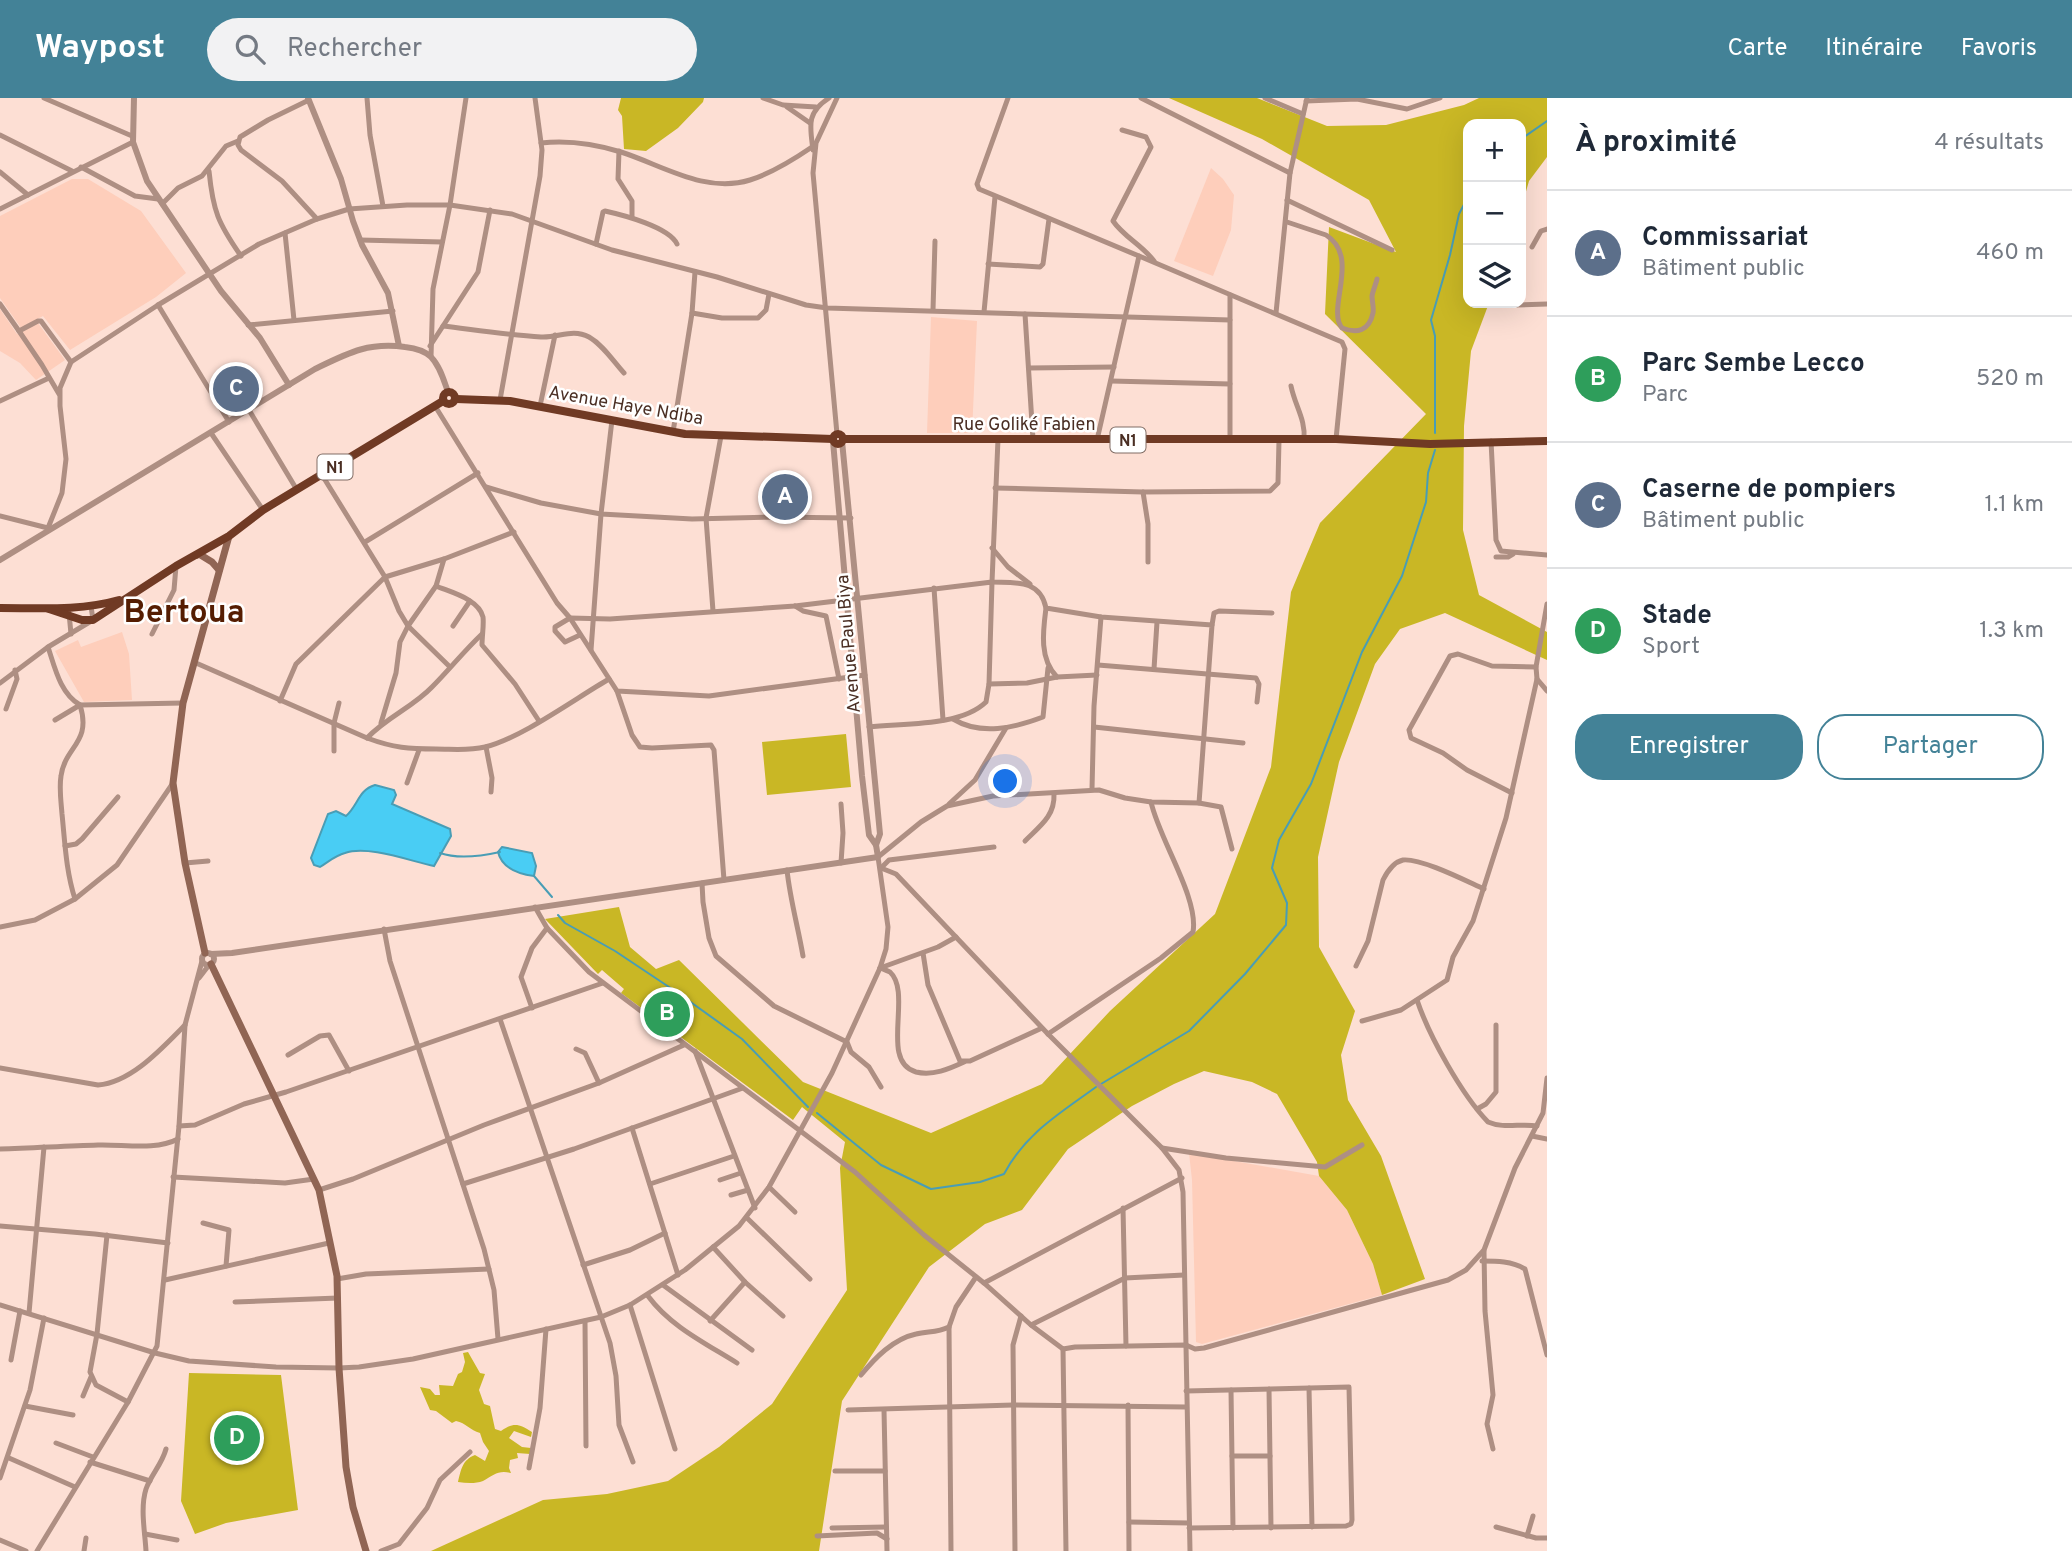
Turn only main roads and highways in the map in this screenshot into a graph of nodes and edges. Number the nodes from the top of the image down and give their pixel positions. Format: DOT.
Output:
graph roads {
  1 [pos="838,439"];
  2 [pos="1547,441"];
  3 [pos="229,536"];
  4 [pos="197,555"];
  5 [pos="219,570"];
  6 [pos="128,597"];
  7 [pos="0,608"];
  8 [pos="69,612"];
  9 [pos="366,1551"];
  1 -- 2 [label="highway, Rue Goliké Fabien / N1"];
  1 -- 3 [label="highway, Avenue Haye Ndiba / N1"];
  3 -- 4 [label="highway, N1"];
  3 -- 5 [label="main road"];
  4 -- 5 [label="main road"];
  4 -- 6 [label="highway, N1"];
  5 -- 9 [label="main road"];
  6 -- 8 [label="highway, N1"];
  6 -- 8 [label="highway, N1"];
  7 -- 8 [label="highway, N1"];
}
